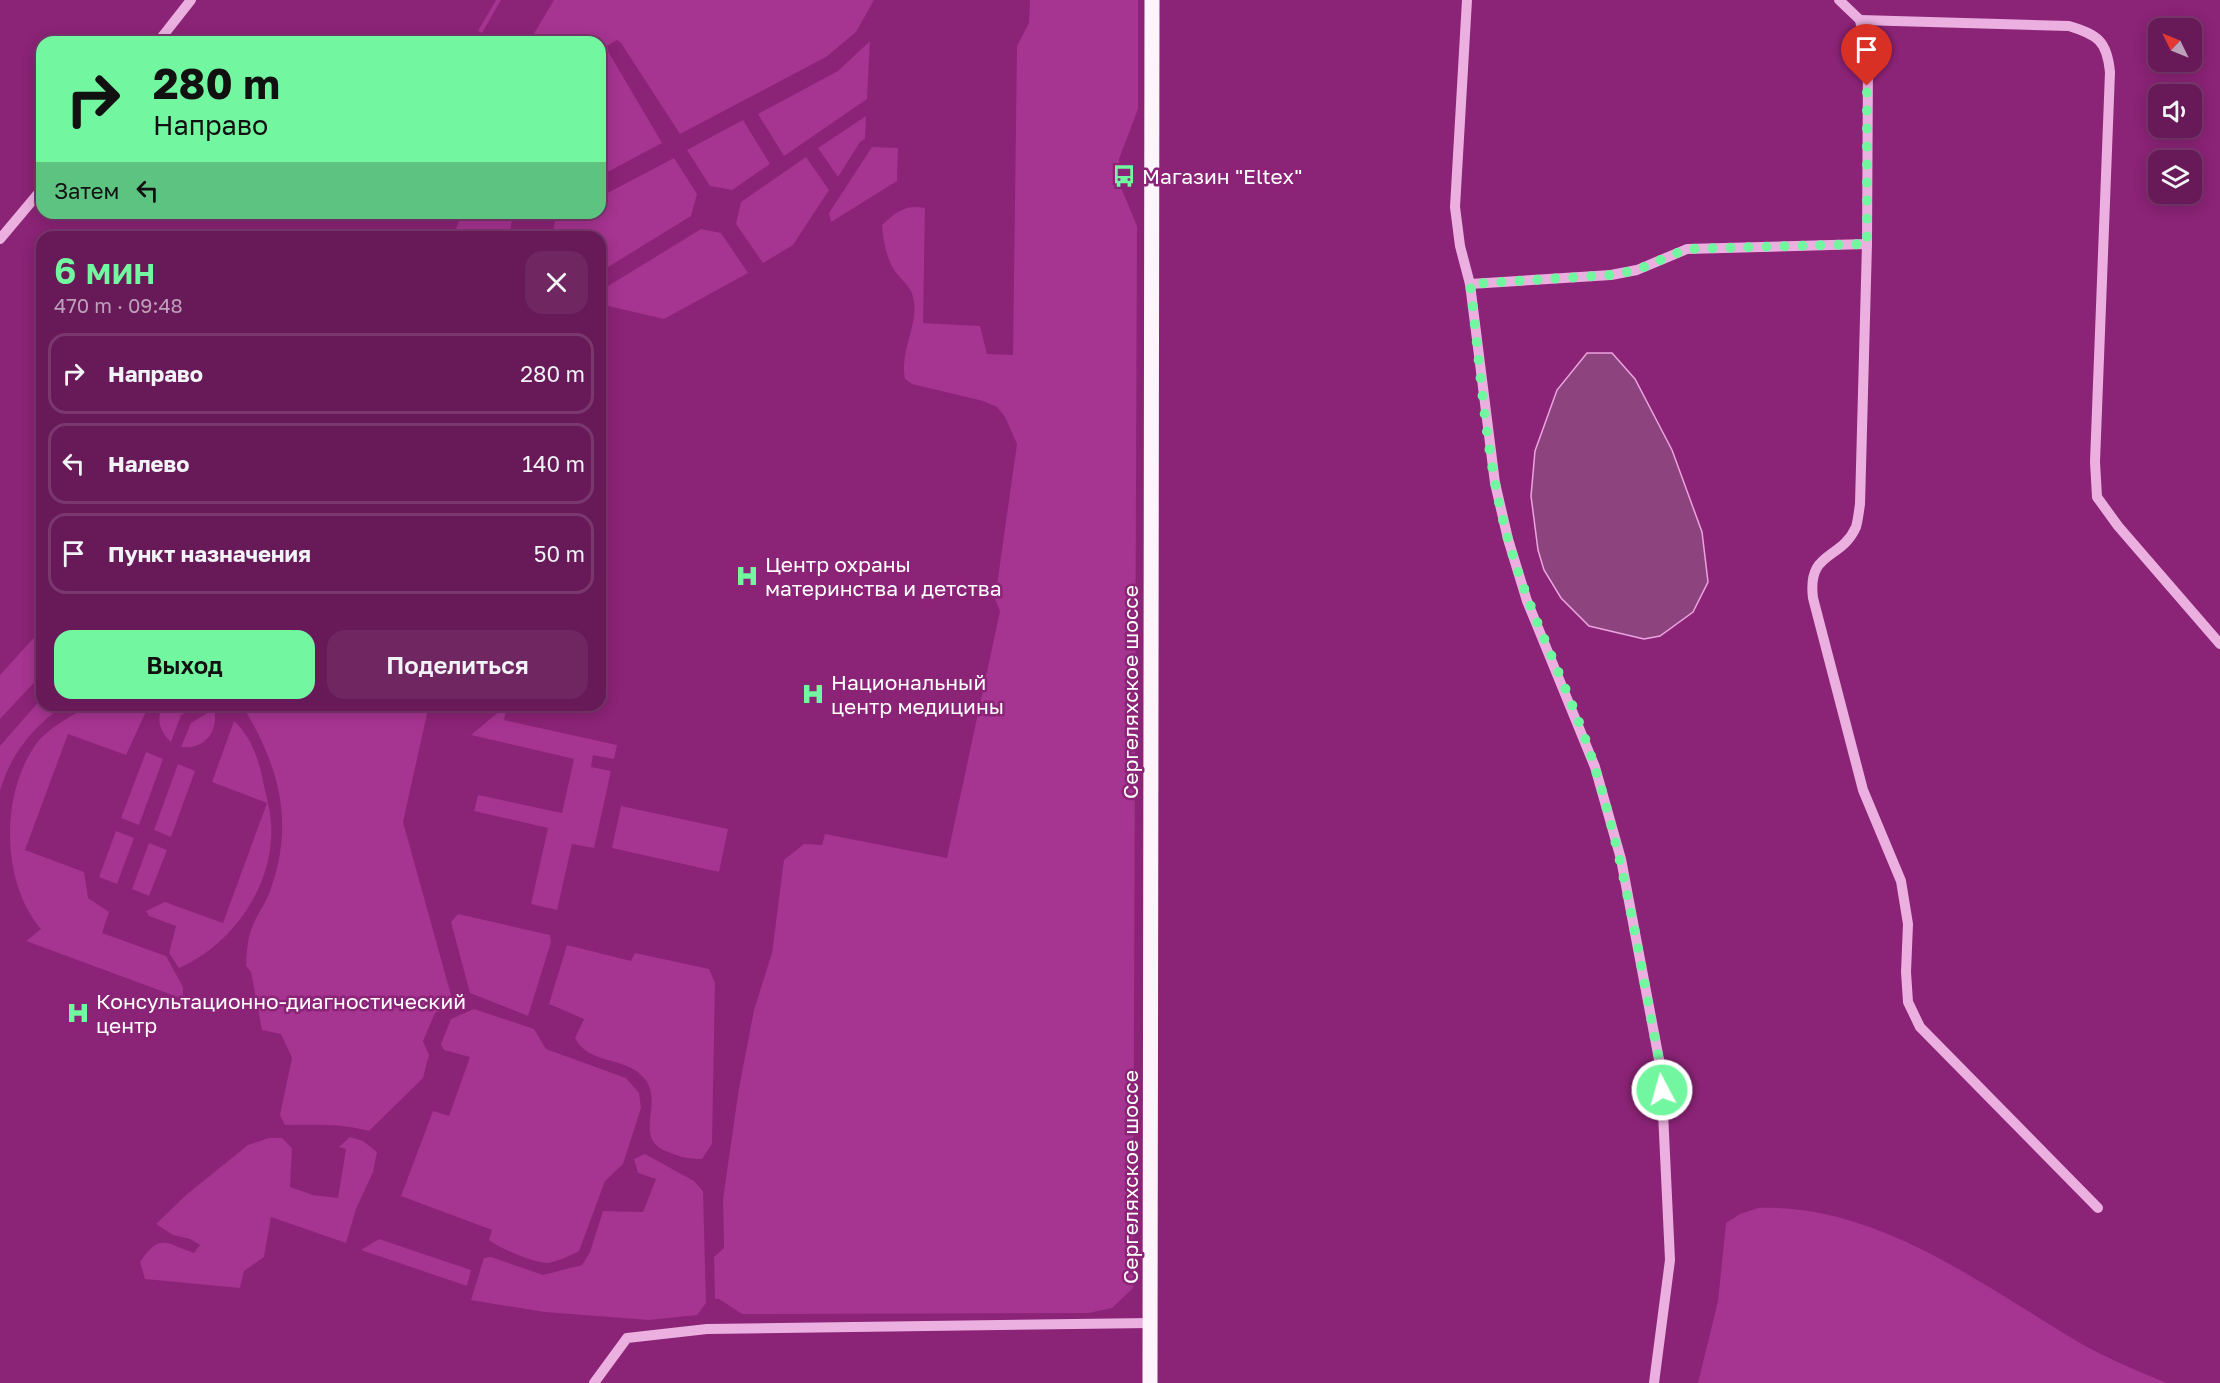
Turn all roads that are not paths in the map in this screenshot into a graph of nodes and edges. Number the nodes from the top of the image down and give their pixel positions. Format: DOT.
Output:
graph roads {
  1 [pos="191,0"];
  2 [pos="1152,0"];
  3 [pos="1467,0"];
  4 [pos="1839,0"];
  5 [pos="1860,20"];
  6 [pos="163,36"];
  7 [pos="36,196"];
  8 [pos="0,239"];
  9 [pos="1867,244"];
  10 [pos="1470,284"];
  11 [pos="2220,644"];
  12 [pos="2098,1208"];
  13 [pos="1151,1323"];
  14 [pos="594,1383"];
  15 [pos="1150,1383"];
  16 [pos="1654,1383"];
  1 -- 6 [label="street"];
  2 -- 13 [label="main road, Сергеляхское шоссе"];
  3 -- 10 [label="street"];
  4 -- 5 [label="street"];
  5 -- 9 [label="street"];
  5 -- 11 [label="street"];
  7 -- 8 [label="street"];
  9 -- 10 [label="street"];
  9 -- 12 [label="street"];
  10 -- 16 [label="street"];
  13 -- 14 [label="street"];
  13 -- 15 [label="main road, Сергеляхское шоссе"];
}
